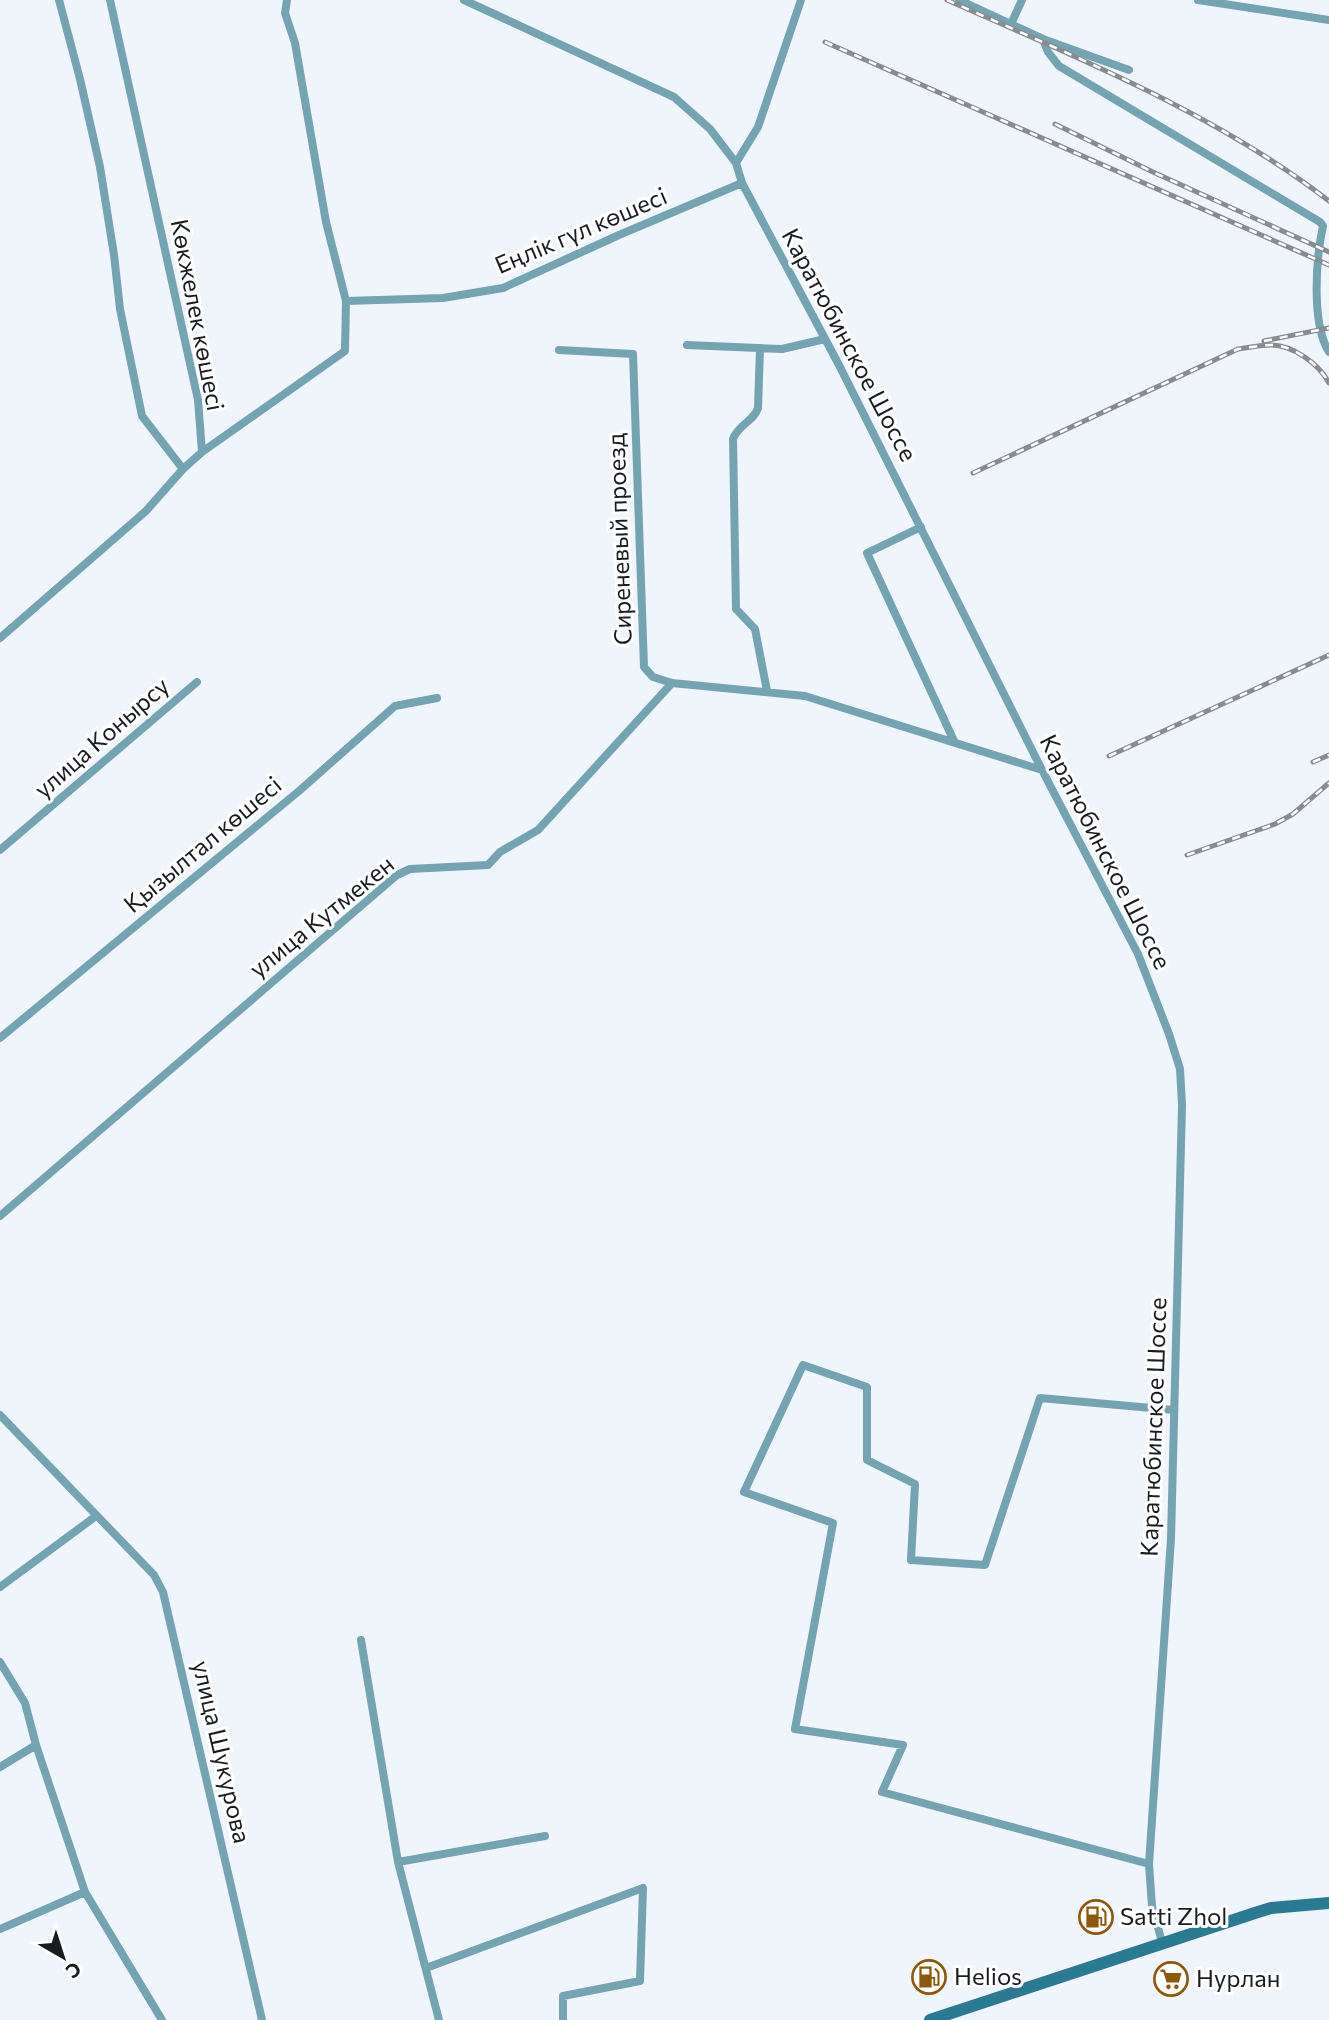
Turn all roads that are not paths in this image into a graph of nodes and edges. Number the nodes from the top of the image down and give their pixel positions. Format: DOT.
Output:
graph roads {
  1 [pos="59,0"];
  2 [pos="110,0"];
  3 [pos="287,0"];
  4 [pos="465,0"];
  5 [pos="802,0"];
  6 [pos="959,0"];
  7 [pos="1022,0"];
  8 [pos="1198,0"];
  9 [pos="1329,20"];
  10 [pos="1011,24"];
  11 [pos="1043,39"];
  12 [pos="1129,70"];
  13 [pos="736,163"];
  14 [pos="742,183"];
  15 [pos="346,301"];
  16 [pos="825,339"];
  17 [pos="687,345"];
  18 [pos="760,348"];
  19 [pos="559,350"];
  20 [pos="1329,352"];
  21 [pos="202,452"];
  22 [pos="183,469"];
  23 [pos="921,527"];
  24 [pos="0,638"];
  25 [pos="197,682"];
  26 [pos="673,682"];
  27 [pos="767,691"];
  28 [pos="437,698"];
  29 [pos="954,741"];
  30 [pos="1042,770"];
  31 [pos="0,850"];
  32 [pos="0,1038"];
  33 [pos="0,1216"];
  34 [pos="1174,1410"];
  35 [pos="0,1415"];
  36 [pos="96,1516"];
  37 [pos="0,1587"];
  38 [pos="361,1640"];
  39 [pos="0,1662"];
  40 [pos="36,1745"];
  41 [pos="0,1767"];
  42 [pos="545,1836"];
  43 [pos="398,1862"];
  44 [pos="1149,1864"];
  45 [pos="85,1892"];
  46 [pos="1329,1903"];
  47 [pos="0,1929"];
  48 [pos="1162,1942"];
  49 [pos="426,1968"];
  50 [pos="162,2020"];
  51 [pos="262,2020"];
  52 [pos="439,2020"];
  53 [pos="563,2020"];
  54 [pos="930,2020"];
  1 -- 22 [label="street"];
  2 -- 21 [label="street, Көкжелек көшесі"];
  3 -- 15 [label="street"];
  4 -- 13 [label="street, Каратюбинское Шоссе"];
  5 -- 13 [label="street"];
  6 -- 10 [label="street"];
  7 -- 10 [label="street"];
  8 -- 9 [label="street"];
  10 -- 11 [label="street"];
  11 -- 12 [label="street"];
  11 -- 20 [label="street"];
  13 -- 14 [label="street, Каратюбинское Шоссе"];
  14 -- 15 [label="street, Еңлік гүл көшесі"];
  14 -- 16 [label="street, Каратюбинское Шоссе"];
  15 -- 21 [label="street"];
  16 -- 18 [label="street"];
  16 -- 23 [label="street, Каратюбинское Шоссе"];
  17 -- 18 [label="street"];
  18 -- 27 [label="street"];
  19 -- 26 [label="street, Сиреневый проезд"];
  21 -- 22 [label="street"];
  22 -- 24 [label="street"];
  23 -- 29 [label="street"];
  23 -- 30 [label="street, Каратюбинское Шоссе"];
  25 -- 31 [label="street, улица Конырсу"];
  26 -- 27 [label="street, Сиреневый проезд"];
  26 -- 33 [label="street, улица Кутмекен"];
  27 -- 29 [label="street, Сиреневый проезд"];
  28 -- 32 [label="street, Қызылтал көшесі"];
  29 -- 30 [label="street, Сиреневый проезд"];
  30 -- 34 [label="street, Каратюбинское Шоссе"];
  34 -- 44 [label="street, Каратюбинское Шоссе"];
  34 -- 44 [label="street"];
  35 -- 36 [label="street, улица Шукурова"];
  36 -- 37 [label="street"];
  36 -- 51 [label="street, улица Шукурова"];
  38 -- 43 [label="street"];
  39 -- 40 [label="street"];
  40 -- 41 [label="street"];
  40 -- 45 [label="street"];
  42 -- 43 [label="street"];
  43 -- 49 [label="street"];
  44 -- 48 [label="street, Каратюбинское Шоссе"];
  45 -- 47 [label="street"];
  45 -- 50 [label="street"];
  46 -- 48 [label="main road"];
  48 -- 54 [label="main road"];
  49 -- 52 [label="street"];
  49 -- 53 [label="street"];
}
